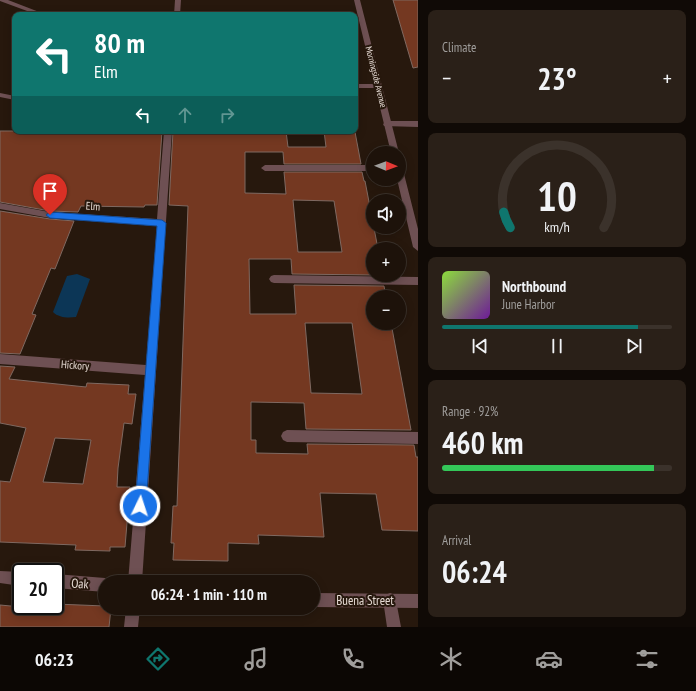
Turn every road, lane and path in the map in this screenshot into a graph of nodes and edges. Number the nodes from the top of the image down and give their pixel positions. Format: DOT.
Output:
graph roads {
  1 [pos="2,0"];
  2 [pos="178,0"];
  3 [pos="357,0"];
  4 [pos="36,12"];
  5 [pos="177,12"];
  6 [pos="358,86"];
  7 [pos="378,86"];
  8 [pos="0,95"];
  9 [pos="12,97"];
  10 [pos="387,124"];
  11 [pos="418,124"];
  12 [pos="168,134"];
  13 [pos="393,146"];
  14 [pos="264,168"];
  15 [pos="366,168"];
  16 [pos="404,186"];
  17 [pos="0,206"];
  18 [pos="415,219"];
  19 [pos="162,223"];
  20 [pos="418,247"];
  21 [pos="274,279"];
  22 [pos="418,281"];
  23 [pos="0,359"];
  24 [pos="150,370"];
  25 [pos="287,436"];
  26 [pos="418,438"];
  27 [pos="135,575"];
  28 [pos="0,577"];
  29 [pos="12,578"];
  30 [pos="64,582"];
  31 [pos="98,584"];
  32 [pos="320,600"];
  33 [pos="390,600"];
  34 [pos="418,600"];
  35 [pos="132,615"];
  36 [pos="131,627"];
  37 [pos="394,627"];
  1 -- 4 [label="street"];
  2 -- 5 [label="street"];
  3 -- 7 [label="street, Morningside Avenue"];
  6 -- 7 [label="street"];
  7 -- 10 [label="street, Morningside Avenue"];
  8 -- 9 [label="street"];
  10 -- 11 [label="street"];
  10 -- 13 [label="street, Morningside Avenue"];
  12 -- 19 [label="street"];
  14 -- 15 [label="street"];
  16 -- 18 [label="street"];
  17 -- 19 [label="street, Elm"];
  18 -- 20 [label="street"];
  19 -- 24 [label="street"];
  21 -- 22 [label="street"];
  23 -- 24 [label="street, Hickory"];
  24 -- 27 [label="street"];
  25 -- 26 [label="street"];
  28 -- 29 [label="street"];
  30 -- 31 [label="street, Oak"];
  32 -- 33 [label="street, Buena Street"];
  33 -- 34 [label="street, Buena Street"];
  33 -- 37 [label="street"];
  35 -- 36 [label="street"];
}
